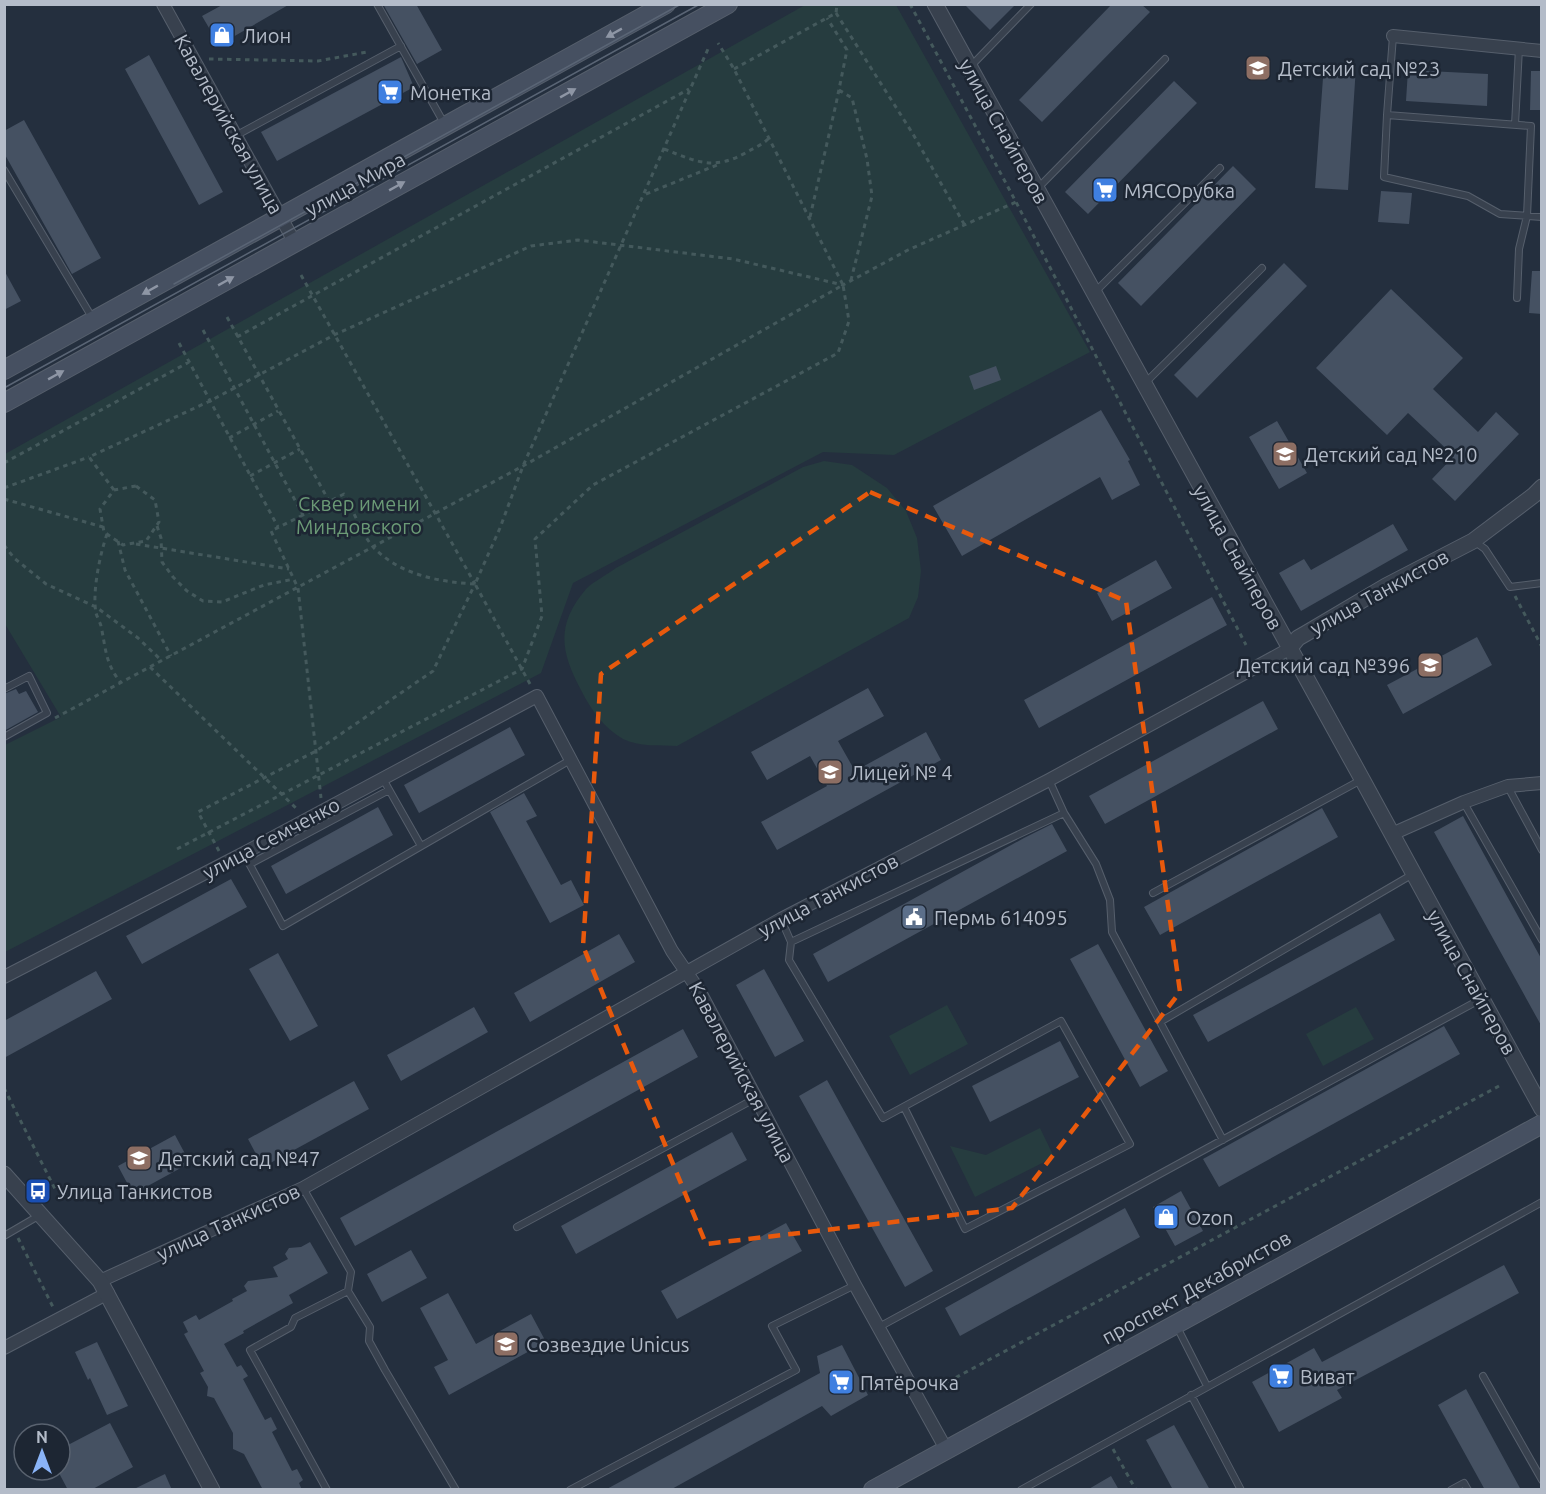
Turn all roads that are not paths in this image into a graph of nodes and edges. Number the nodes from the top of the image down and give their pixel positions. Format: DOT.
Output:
graph roads {
  1 [pos="163,4"];
  2 [pos="377,4"];
  3 [pos="666,4"];
  4 [pos="728,4"];
  5 [pos="935,4"];
  6 [pos="1031,4"];
  7 [pos="1393,36"];
  8 [pos="401,46"];
  9 [pos="1519,48"];
  10 [pos="1542,51"];
  11 [pos="1165,59"];
  12 [pos="969,67"];
  13 [pos="1387,115"];
  14 [pos="1515,125"];
  15 [pos="445,126"];
  16 [pos="237,135"];
  17 [pos="1220,168"];
  18 [pos="4,170"];
  19 [pos="1037,190"];
  20 [pos="1527,216"];
  21 [pos="281,217"];
  22 [pos="1542,217"];
  23 [pos="295,243"];
  24 [pos="1262,268"];
  25 [pos="1094,293"];
  26 [pos="1517,298"];
  27 [pos="94,321"];
  28 [pos="4,370"];
  29 [pos="1144,384"];
  30 [pos="4,403"];
  31 [pos="1542,487"];
  32 [pos="1473,541"];
  33 [pos="1542,583"];
  34 [pos="1289,649"];
  35 [pos="4,689"];
  36 [pos="537,696"];
  37 [pos="4,736"];
  38 [pos="572,759"];
  39 [pos="383,778"];
  40 [pos="1362,779"];
  41 [pos="1049,780"];
  42 [pos="1542,783"];
  43 [pos="1508,786"];
  44 [pos="389,790"];
  45 [pos="1464,802"];
  46 [pos="1064,813"];
  47 [pos="1392,834"];
  48 [pos="421,846"];
  49 [pos="1542,850"];
  50 [pos="247,859"];
  51 [pos="1413,874"];
  52 [pos="1153,893"];
  53 [pos="781,919"];
  54 [pos="1542,940"];
  55 [pos="791,942"];
  56 [pos="688,972"];
  57 [pos="4,977"];
  58 [pos="1481,999"];
  59 [pos="1160,1022"];
  60 [pos="756,1098"];
  61 [pos="904,1107"];
  62 [pos="1542,1109"];
  63 [pos="1542,1124"];
  64 [pos="1223,1140"];
  65 [pos="4,1174"];
  66 [pos="303,1188"];
  67 [pos="1542,1202"];
  68 [pos="42,1214"];
  69 [pos="517,1227"];
  70 [pos="4,1236"];
  71 [pos="855,1285"];
  72 [pos="104,1287"];
  73 [pos="348,1291"];
  74 [pos="1175,1324"];
  75 [pos="879,1327"];
  76 [pos="4,1348"];
  77 [pos="1483,1376"];
  78 [pos="1207,1386"];
  79 [pos="1191,1395"];
  80 [pos="946,1449"];
  81 [pos="1542,1480"];
  82 [pos="212,1490"];
  83 [pos="327,1490"];
  84 [pos="456,1490"];
  85 [pos="570,1490"];
  86 [pos="873,1490"];
  87 [pos="1021,1490"];
  88 [pos="1241,1490"];
  89 [pos="1451,1490"];
  90 [pos="1468,1490"];
  1 -- 16 [label="street, Кавалерийская улица"];
  2 -- 8 [label="lane"];
  3 -- 15 [label="main road, улица Мира, one-way"];
  23 -- 4 [label="main road, улица Мира, one-way"];
  5 -- 12 [label="street, улица Снайперов"];
  6 -- 12 [label="lane"];
  7 -- 9 [label="street"];
  7 -- 13 [label="lane"];
  8 -- 15 [label="lane"];
  8 -- 16 [label="lane"];
  9 -- 10 [label="street"];
  9 -- 14 [label="lane"];
  11 -- 19 [label="lane"];
  12 -- 19 [label="street, улица Снайперов"];
  13 -- 14 [label="lane"];
  13 -- 20 [label="lane"];
  14 -- 20 [label="lane"];
  15 -- 21 [label="main road, улица Мира"];
  16 -- 21 [label="street, Кавалерийская улица"];
  17 -- 25 [label="lane"];
  18 -- 27 [label="lane"];
  19 -- 25 [label="street, улица Снайперов"];
  20 -- 22 [label="lane"];
  20 -- 26 [label="lane"];
  21 -- 23 [label="street, Кавалерийская улица"];
  21 -- 27 [label="main road, улица Мира, one-way"];
  30 -- 23 [label="main road, улица Мира, one-way"];
  24 -- 29 [label="lane"];
  25 -- 29 [label="street, улица Снайперов"];
  27 -- 28 [label="main road, улица Мира"];
  29 -- 34 [label="street, улица Снайперов"];
  31 -- 32 [label="street, улица Танкистов"];
  32 -- 33 [label="lane"];
  32 -- 34 [label="street, улица Танкистов"];
  34 -- 40 [label="street, улица Снайперов"];
  34 -- 41 [label="street, улица Танкистов"];
  35 -- 37 [label="lane"];
  36 -- 38 [label="street, Кавалерийская улица"];
  36 -- 39 [label="street, улица Семченко"];
  38 -- 48 [label="lane"];
  38 -- 56 [label="street, Кавалерийская улица"];
  39 -- 44 [label="lane"];
  39 -- 50 [label="street, улица Семченко"];
  40 -- 47 [label="street, улица Снайперов"];
  40 -- 52 [label="lane"];
  41 -- 46 [label="lane"];
  41 -- 53 [label="street, улица Танкистов"];
  42 -- 43 [label="street"];
  43 -- 45 [label="street"];
  43 -- 49 [label="lane"];
  44 -- 48 [label="lane"];
  44 -- 50 [label="lane"];
  45 -- 47 [label="street"];
  45 -- 54 [label="lane"];
  46 -- 55 [label="lane"];
  46 -- 59 [label="lane"];
  47 -- 51 [label="street, улица Снайперов"];
  48 -- 50 [label="lane"];
  50 -- 57 [label="street, улица Семченко"];
  51 -- 58 [label="street, улица Снайперов"];
  51 -- 59 [label="lane"];
  53 -- 55 [label="lane"];
  53 -- 56 [label="street, улица Танкистов"];
  55 -- 61 [label="lane"];
  56 -- 60 [label="street, Кавалерийская улица"];
  56 -- 66 [label="street, улица Танкистов"];
  58 -- 62 [label="street, улица Снайперов"];
  58 -- 64 [label="lane"];
  59 -- 64 [label="lane"];
  60 -- 69 [label="lane"];
  60 -- 71 [label="street, Кавалерийская улица"];
  61 -- 61 [label="lane"];
  63 -- 74 [label="main road, проспект Декабристов"];
  64 -- 75 [label="lane"];
  65 -- 68 [label="street"];
  66 -- 72 [label="street, улица Танкистов"];
  66 -- 73 [label="lane"];
  67 -- 78 [label="lane"];
  68 -- 70 [label="lane"];
  68 -- 72 [label="street"];
  71 -- 75 [label="street, Кавалерийская улица"];
  71 -- 85 [label="lane"];
  72 -- 76 [label="street, улица Танкистов"];
  72 -- 82 [label="street"];
  73 -- 83 [label="lane"];
  73 -- 84 [label="lane"];
  74 -- 78 [label="lane"];
  74 -- 80 [label="main road, проспект Декабристов"];
  75 -- 80 [label="street, Кавалерийская улица"];
  77 -- 81 [label="lane"];
  78 -- 79 [label="lane"];
  79 -- 87 [label="lane"];
  79 -- 88 [label="lane"];
  80 -- 86 [label="main road, проспект Декабристов"];
  89 -- 90 [label="lane"];
}
